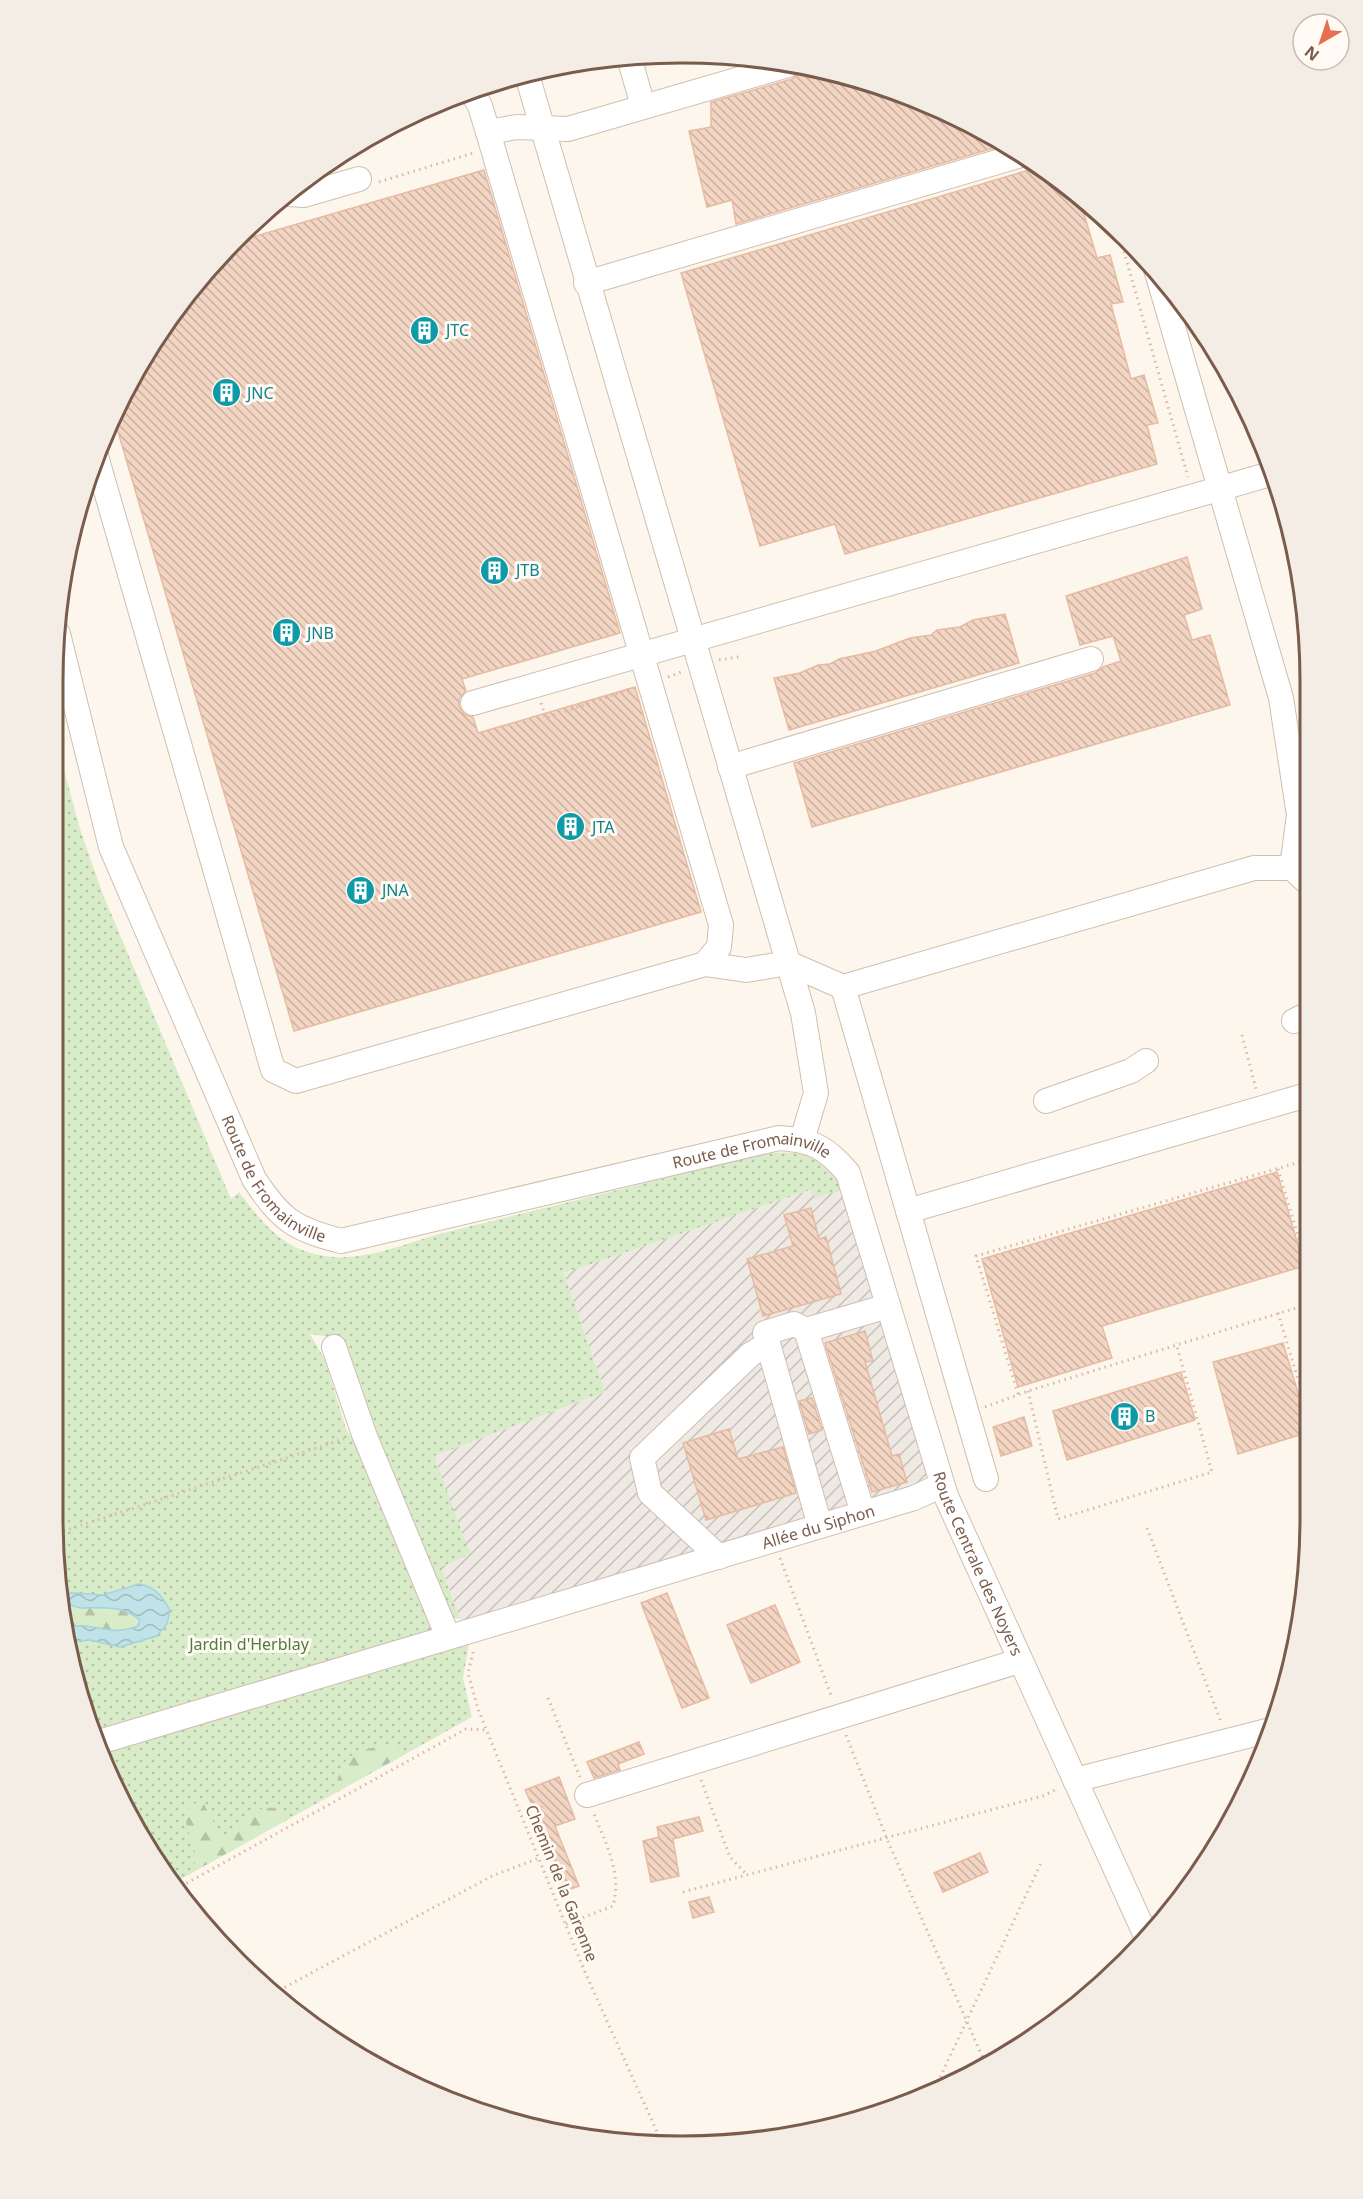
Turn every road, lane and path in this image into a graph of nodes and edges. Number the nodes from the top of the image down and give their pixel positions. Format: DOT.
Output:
graph roads {
  1 [pos="631,65"];
  2 [pos="772,70"];
  3 [pos="529,82"];
  4 [pos="476,99"];
  5 [pos="643,106"];
  6 [pos="544,128"];
  7 [pos="490,140"];
  8 [pos="1011,158"];
  9 [pos="359,179"];
  10 [pos="300,195"];
  11 [pos="1123,248"];
  12 [pos="586,283"];
  13 [pos="1163,294"];
  14 [pos="100,471"];
  15 [pos="1264,476"];
  16 [pos="1219,489"];
  17 [pos="1194,496"];
  18 [pos="692,641"];
  19 [pos="641,655"];
  20 [pos="64,657"];
  21 [pos="1091,659"];
  22 [pos="536,684"];
  23 [pos="639,686"];
  24 [pos="473,704"];
  25 [pos="730,767"];
  26 [pos="1300,875"];
  27 [pos="788,963"];
  28 [pos="705,964"];
  29 [pos="843,987"];
  30 [pos="1242,1035"];
  31 [pos="1146,1061"];
  32 [pos="1300,1097"];
  33 [pos="1046,1101"];
  34 [pos="1261,1108"];
  35 [pos="802,1140"];
  36 [pos="1300,1162"];
  37 [pos="1278,1168"];
  38 [pos="848,1173"];
  39 [pos="908,1211"];
  40 [pos="1300,1245"];
  41 [pos="888,1306"];
  42 [pos="1300,1306"];
  43 [pos="1278,1312"];
  44 [pos="806,1330"];
  45 [pos="768,1344"];
  46 [pos="1176,1344"];
  47 [pos="334,1347"];
  48 [pos="1300,1386"];
  49 [pos="1028,1391"];
  50 [pos="1018,1395"];
  51 [pos="966,1414"];
  52 [pos="364,1434"];
  53 [pos="986,1479"];
  54 [pos="942,1485"];
  55 [pos="863,1513"];
  56 [pos="820,1526"];
  57 [pos="1147,1528"];
  58 [pos="63,1531"];
  59 [pos="776,1548"];
  60 [pos="719,1557"];
  61 [pos="482,1626"];
  62 [pos="448,1636"];
  63 [pos="1019,1661"];
  64 [pos="548,1698"];
  65 [pos="839,1717"];
  66 [pos="487,1730"];
  67 [pos="1261,1732"];
  68 [pos="105,1740"];
  69 [pos="1228,1741"];
  70 [pos="694,1762"];
  71 [pos="1075,1780"];
  72 [pos="587,1796"];
  73 [pos="887,1839"];
  74 [pos="539,1858"];
  75 [pos="1042,1861"];
  76 [pos="747,1875"];
  77 [pos="184,1885"];
  78 [pos="683,1892"];
  79 [pos="566,1924"];
  80 [pos="1144,1929"];
  81 [pos="281,1989"];
  82 [pos="966,2023"];
  83 [pos="982,2058"];
  84 [pos="939,2079"];
  85 [pos="659,2135"];
  1 -- 5 [label="street"];
  2 -- 5 [label="street"];
  3 -- 6 [label="street"];
  4 -- 7 [label="street"];
  5 -- 6 [label="street"];
  6 -- 7 [label="street"];
  6 -- 12 [label="street"];
  7 -- 9 [label="path"];
  7 -- 19 [label="street"];
  8 -- 12 [label="street"];
  9 -- 10 [label="street"];
  11 -- 17 [label="path"];
  12 -- 18 [label="street"];
  13 -- 16 [label="street"];
  14 -- 28 [label="street"];
  15 -- 16 [label="street"];
  16 -- 17 [label="street"];
  16 -- 26 [label="street"];
  17 -- 18 [label="street"];
  18 -- 19 [label="street"];
  18 -- 25 [label="street"];
  19 -- 22 [label="street"];
  19 -- 28 [label="street"];
  20 -- 35 [label="street, Route de Fromainville"];
  21 -- 25 [label="street"];
  22 -- 23 [label="path"];
  22 -- 24 [label="street"];
  25 -- 27 [label="street"];
  26 -- 29 [label="street"];
  27 -- 28 [label="street"];
  27 -- 29 [label="street"];
  27 -- 35 [label="street"];
  29 -- 39 [label="street"];
  30 -- 34 [label="path"];
  31 -- 33 [label="street"];
  32 -- 34 [label="street"];
  34 -- 39 [label="street"];
  35 -- 38 [label="street, Route de Fromainville"];
  36 -- 37 [label="path"];
  37 -- 40 [label="path"];
  37 -- 50 [label="path"];
  38 -- 41 [label="street, Route Centrale des Noyers"];
  39 -- 51 [label="street"];
  41 -- 44 [label="street"];
  41 -- 54 [label="street, Route Centrale des Noyers"];
  42 -- 43 [label="path"];
  43 -- 46 [label="path"];
  43 -- 48 [label="path"];
  44 -- 45 [label="street"];
  44 -- 55 [label="street"];
  45 -- 56 [label="street"];
  45 -- 60 [label="street"];
  46 -- 49 [label="path"];
  46 -- 49 [label="path"];
  47 -- 52 [label="street"];
  49 -- 50 [label="path"];
  50 -- 51 [label="path"];
  51 -- 53 [label="street"];
  52 -- 58 [label="path"];
  52 -- 62 [label="street"];
  54 -- 55 [label="street, Allée du Siphon"];
  54 -- 63 [label="street, Route Centrale des Noyers"];
  55 -- 56 [label="street, Allée du Siphon"];
  56 -- 60 [label="street, Allée du Siphon"];
  57 -- 69 [label="path"];
  59 -- 65 [label="path"];
  60 -- 61 [label="street, Allée du Siphon"];
  61 -- 62 [label="street, Allée du Siphon"];
  61 -- 66 [label="path, Chemin de la Garenne"];
  62 -- 68 [label="street, Allée du Siphon"];
  63 -- 65 [label="street"];
  63 -- 71 [label="street, Route Centrale des Noyers"];
  64 -- 72 [label="path"];
  65 -- 70 [label="street"];
  65 -- 73 [label="path"];
  66 -- 74 [label="path, Chemin de la Garenne"];
  66 -- 77 [label="path"];
  67 -- 69 [label="street"];
  69 -- 71 [label="street"];
  70 -- 72 [label="street"];
  70 -- 76 [label="path"];
  71 -- 73 [label="path"];
  71 -- 80 [label="street, Route Centrale des Noyers"];
  72 -- 79 [label="path"];
  73 -- 76 [label="path"];
  73 -- 82 [label="path"];
  74 -- 79 [label="path, Chemin de la Garenne"];
  74 -- 81 [label="path"];
  75 -- 82 [label="path"];
  76 -- 78 [label="path"];
  79 -- 85 [label="path, Chemin de la Garenne"];
  82 -- 83 [label="path"];
  82 -- 84 [label="path"];
}
